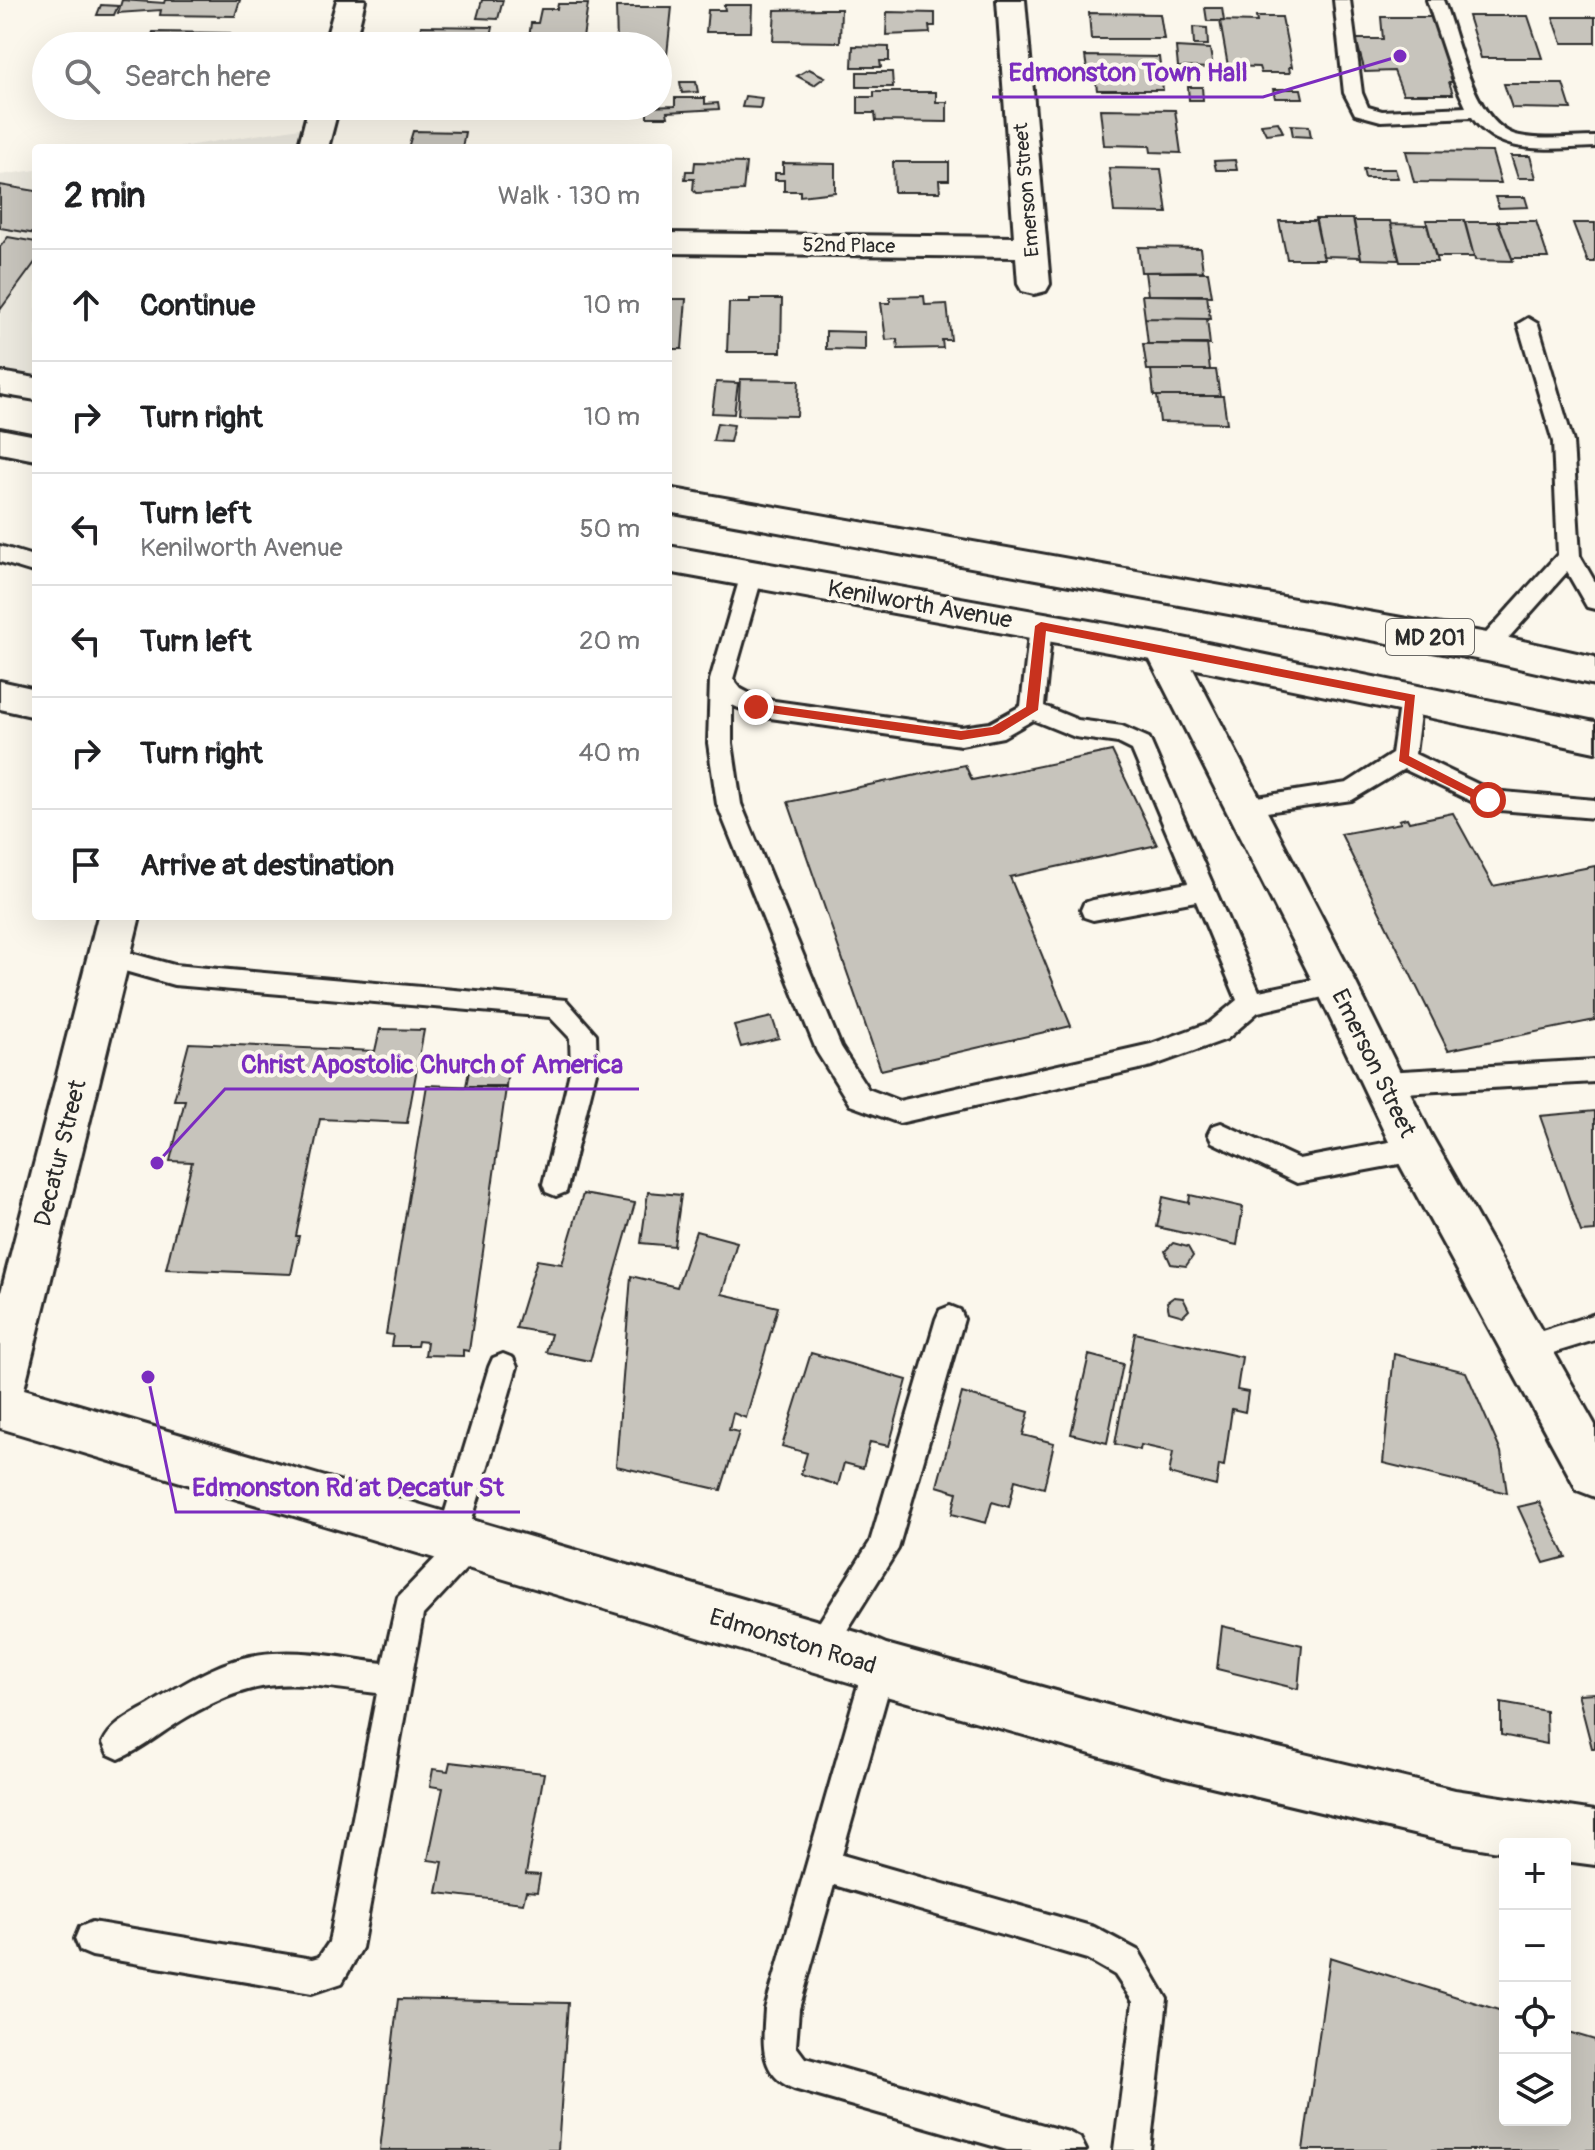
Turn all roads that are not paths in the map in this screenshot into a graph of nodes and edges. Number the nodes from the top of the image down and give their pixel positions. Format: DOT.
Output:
graph roads {
  1 [pos="351,0"];
  2 [pos="1011,0"];
  3 [pos="1342,0"];
  4 [pos="1435,0"];
  5 [pos="343,32"];
  6 [pos="1475,112"];
  7 [pos="320,120"];
  8 [pos="1595,142"];
  9 [pos="314,144"];
  10 [pos="672,243"];
  11 [pos="1031,247"];
  12 [pos="1034,284"];
  13 [pos="1528,324"];
  14 [pos="0,383"];
  15 [pos="32,387"];
  16 [pos="0,441"];
  17 [pos="32,447"];
  18 [pos="672,501"];
  19 [pos="0,554"];
  20 [pos="1569,556"];
  21 [pos="672,560"];
  22 [pos="32,564"];
  23 [pos="752,574"];
  24 [pos="1595,601"];
  25 [pos="1041,626"];
  26 [pos="1487,647"];
  27 [pos="1163,648"];
  28 [pos="1595,671"];
  29 [pos="721,680"];
  30 [pos="0,695"];
  31 [pos="1411,698"];
  32 [pos="32,702"];
  33 [pos="1032,710"];
  34 [pos="1595,737"];
  35 [pos="1403,758"];
  36 [pos="1245,806"];
  37 [pos="1595,809"];
  38 [pos="1204,890"];
  39 [pos="1093,910"];
  40 [pos="114,936"];
  41 [pos="1336,985"];
  42 [pos="1251,1003"];
  43 [pos="1595,1071"];
  44 [pos="1385,1083"];
  45 [pos="1221,1134"];
  46 [pos="1415,1149"];
  47 [pos="556,1184"];
  48 [pos="950,1319"];
  49 [pos="1595,1327"];
  50 [pos="1527,1348"];
  51 [pos="503,1367"];
  52 [pos="0,1390"];
  53 [pos="0,1405"];
  54 [pos="1595,1473"];
  55 [pos="461,1541"];
  56 [pos="818,1648"];
  57 [pos="879,1668"];
  58 [pos="396,1680"];
  59 [pos="119,1743"];
  60 [pos="1595,1838"];
  61 [pos="822,1865"];
  62 [pos="92,1939"];
  63 [pos="1068,2150"];
  64 [pos="1132,2150"];
  1 -- 5 [label="street"];
  2 -- 11 [label="street, Emerson Street"];
  3 -- 6 [label="lane"];
  4 -- 6 [label="lane"];
  6 -- 8 [label="lane"];
  7 -- 9 [label="street"];
  10 -- 11 [label="street, 52nd Place"];
  11 -- 12 [label="street, Emerson Street"];
  13 -- 20 [label="lane"];
  14 -- 15 [label="street"];
  16 -- 17 [label="street"];
  18 -- 26 [label="street, MD 201"];
  19 -- 22 [label="lane"];
  20 -- 24 [label="lane"];
  20 -- 26 [label="lane"];
  21 -- 23 [label="street, Kenilworth Avenue"];
  23 -- 25 [label="street, Kenilworth Avenue"];
  23 -- 29 [label="lane"];
  25 -- 27 [label="street, Kenilworth Avenue"];
  25 -- 33 [label="lane"];
  26 -- 28 [label="street, MD 201"];
  27 -- 31 [label="street, Kenilworth Avenue"];
  27 -- 36 [label="street, Emerson Street"];
  29 -- 33 [label="lane"];
  29 -- 42 [label="lane"];
  30 -- 32 [label="street"];
  31 -- 34 [label="street, Kenilworth Avenue"];
  31 -- 35 [label="lane"];
  33 -- 38 [label="lane"];
  35 -- 36 [label="lane"];
  35 -- 37 [label="lane"];
  36 -- 41 [label="street, Emerson Street"];
  38 -- 39 [label="lane"];
  38 -- 42 [label="lane"];
  40 -- 47 [label="lane"];
  40 -- 52 [label="street, Decatur Street"];
  41 -- 42 [label="lane"];
  41 -- 44 [label="street, Emerson Street"];
  43 -- 44 [label="lane"];
  44 -- 46 [label="street, Emerson Street"];
  45 -- 46 [label="lane"];
  46 -- 50 [label="street, Emerson Street"];
  48 -- 56 [label="lane"];
  49 -- 50 [label="lane"];
  50 -- 54 [label="street, Emerson Street"];
  51 -- 55 [label="lane"];
  53 -- 55 [label="street, Edmonston Road"];
  55 -- 56 [label="street, Edmonston Road"];
  55 -- 58 [label="lane"];
  56 -- 57 [label="street, Edmonston Road"];
  57 -- 60 [label="street, Edmonston Road"];
  57 -- 61 [label="lane"];
  58 -- 59 [label="lane"];
  58 -- 62 [label="lane"];
  61 -- 63 [label="lane"];
  61 -- 64 [label="lane"];
}
